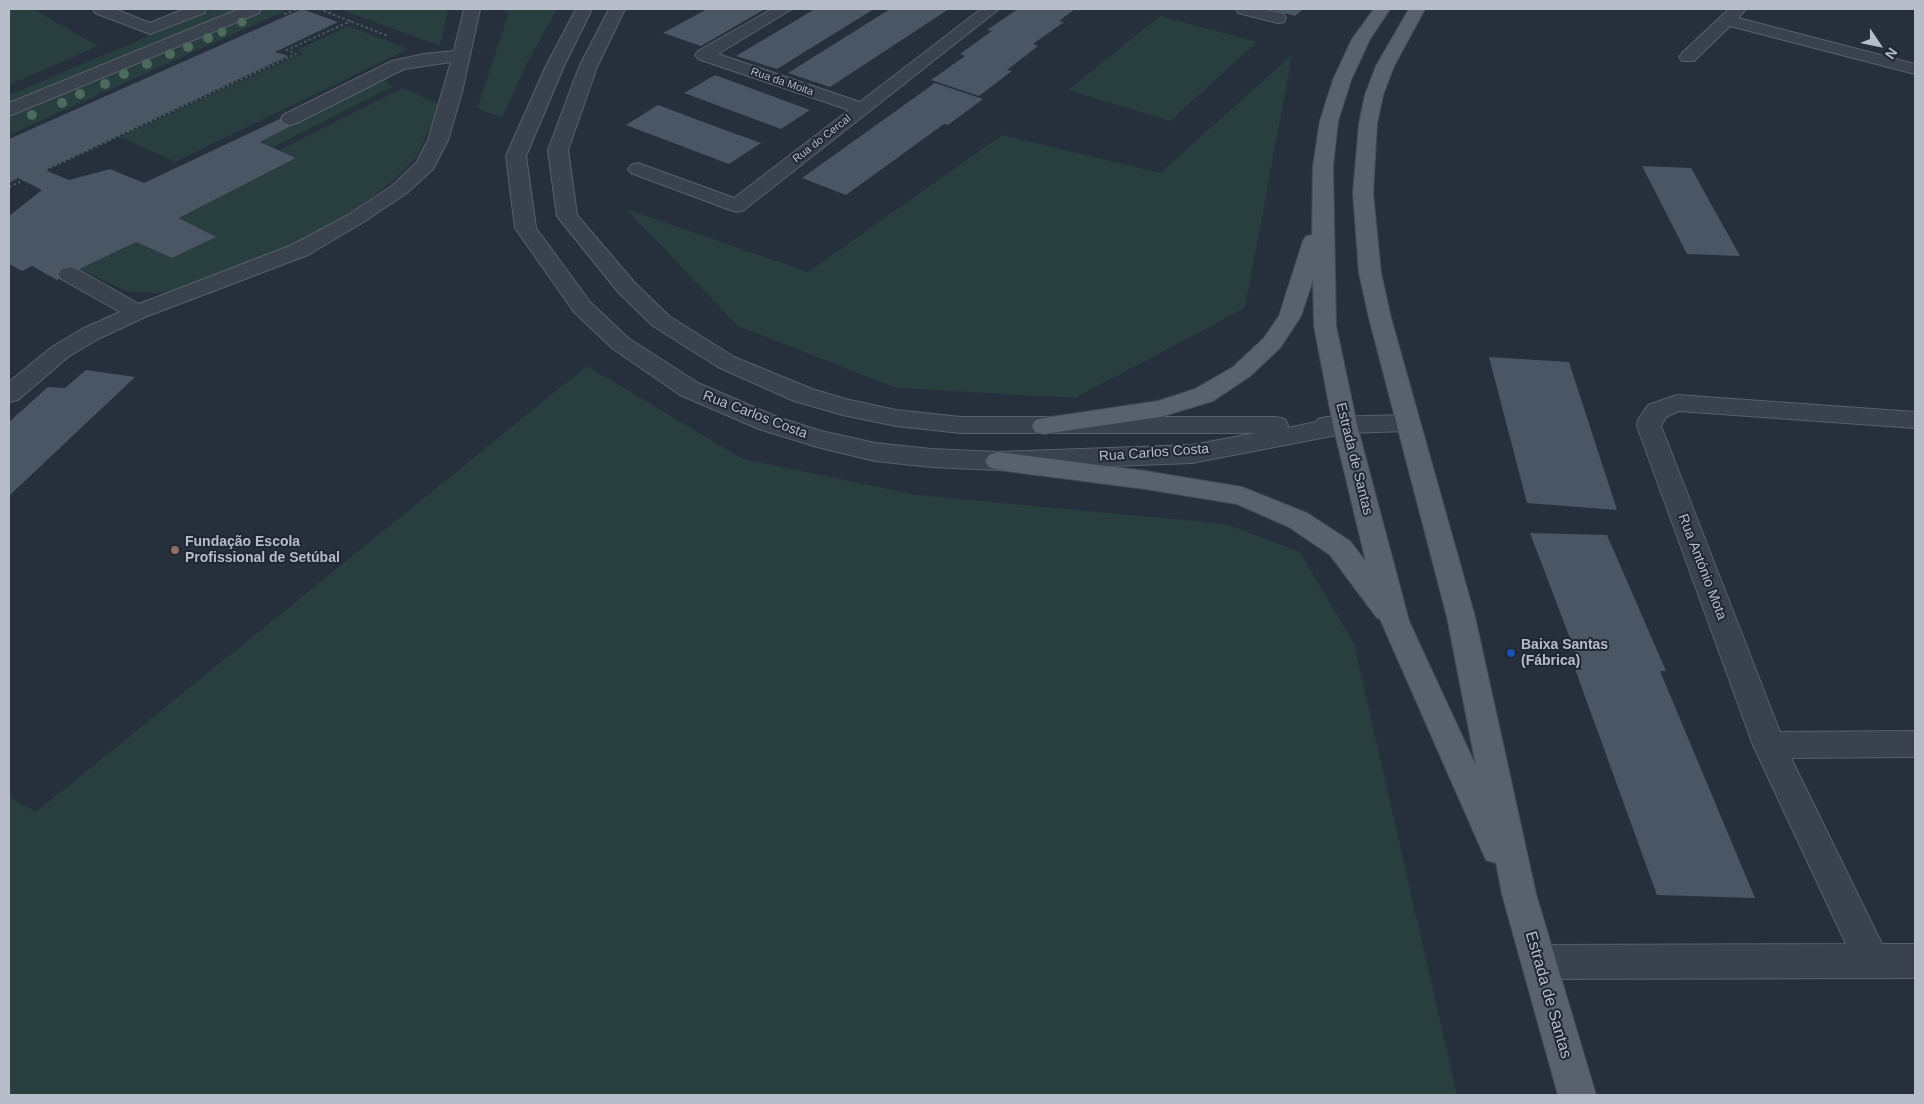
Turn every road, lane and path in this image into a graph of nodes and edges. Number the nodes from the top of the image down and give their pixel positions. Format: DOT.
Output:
graph roads {
  1 [pos="101,9"];
  2 [pos="198,9"];
  3 [pos="252,9"];
  4 [pos="319,9"];
  5 [pos="472,9"];
  6 [pos="617,9"];
  7 [pos="784,9"];
  8 [pos="991,9"];
  9 [pos="1244,9"];
  10 [pos="1382,9"];
  11 [pos="1417,9"];
  12 [pos="582,12"];
  13 [pos="1732,15"];
  14 [pos="1278,18"];
  15 [pos="351,21"];
  16 [pos="453,57"];
  17 [pos="1688,57"];
  18 [pos="1915,70"];
  19 [pos="860,108"];
  20 [pos="9,110"];
  21 [pos="290,118"];
  22 [pos="638,169"];
  23 [pos="9,187"];
  24 [pos="1322,218"];
  25 [pos="69,274"];
  26 [pos="137,312"];
  27 [pos="9,394"];
  28 [pos="1915,420"];
  29 [pos="1407,422"];
  30 [pos="1345,425"];
  31 [pos="1044,426"];
  32 [pos="998,461"];
  33 [pos="1395,621"];
  34 [pos="1915,744"];
  35 [pos="1769,745"];
  36 [pos="1519,894"];
  37 [pos="1870,960"];
  38 [pos="1915,961"];
  39 [pos="1540,962"];
  40 [pos="1577,1095"];
  1 -- 2 [label="street"];
  3 -- 20 [label="street"];
  4 -- 15 [label="path"];
  5 -- 16 [label="street"];
  6 -- 31 [label="street, Rua Carlos Costa"];
  7 -- 19 [label="street, Rua da Moita"];
  8 -- 19 [label="street, Rua do Cercal"];
  9 -- 14 [label="street"];
  10 -- 24 [label="main road, Estrada de Santas"];
  11 -- 29 [label="main road, Estrada de Santas"];
  12 -- 32 [label="street, Rua Carlos Costa"];
  13 -- 17 [label="street"];
  13 -- 18 [label="street"];
  15 -- 16 [label="path"];
  15 -- 23 [label="path"];
  16 -- 21 [label="street"];
  16 -- 26 [label="street"];
  19 -- 22 [label="street, Rua do Cercal"];
  24 -- 30 [label="main road, Estrada de Santas"];
  24 -- 31 [label="main road"];
  25 -- 26 [label="street"];
  26 -- 27 [label="street"];
  28 -- 35 [label="street, Rua António Mota"];
  29 -- 30 [label="street, Rua Carlos Costa"];
  29 -- 36 [label="main road, Estrada de Santas"];
  30 -- 31 [label="street, Rua Carlos Costa"];
  30 -- 32 [label="street, Rua Carlos Costa"];
  30 -- 33 [label="main road, Estrada de Santas"];
  32 -- 33 [label="main road"];
  33 -- 36 [label="main road, Estrada de Santas"];
  34 -- 35 [label="street"];
  35 -- 37 [label="street, Rua António Mota"];
  36 -- 39 [label="main road, Estrada de Santas"];
  37 -- 38 [label="street"];
  37 -- 39 [label="street"];
  39 -- 40 [label="main road, Estrada de Santas"];
}
